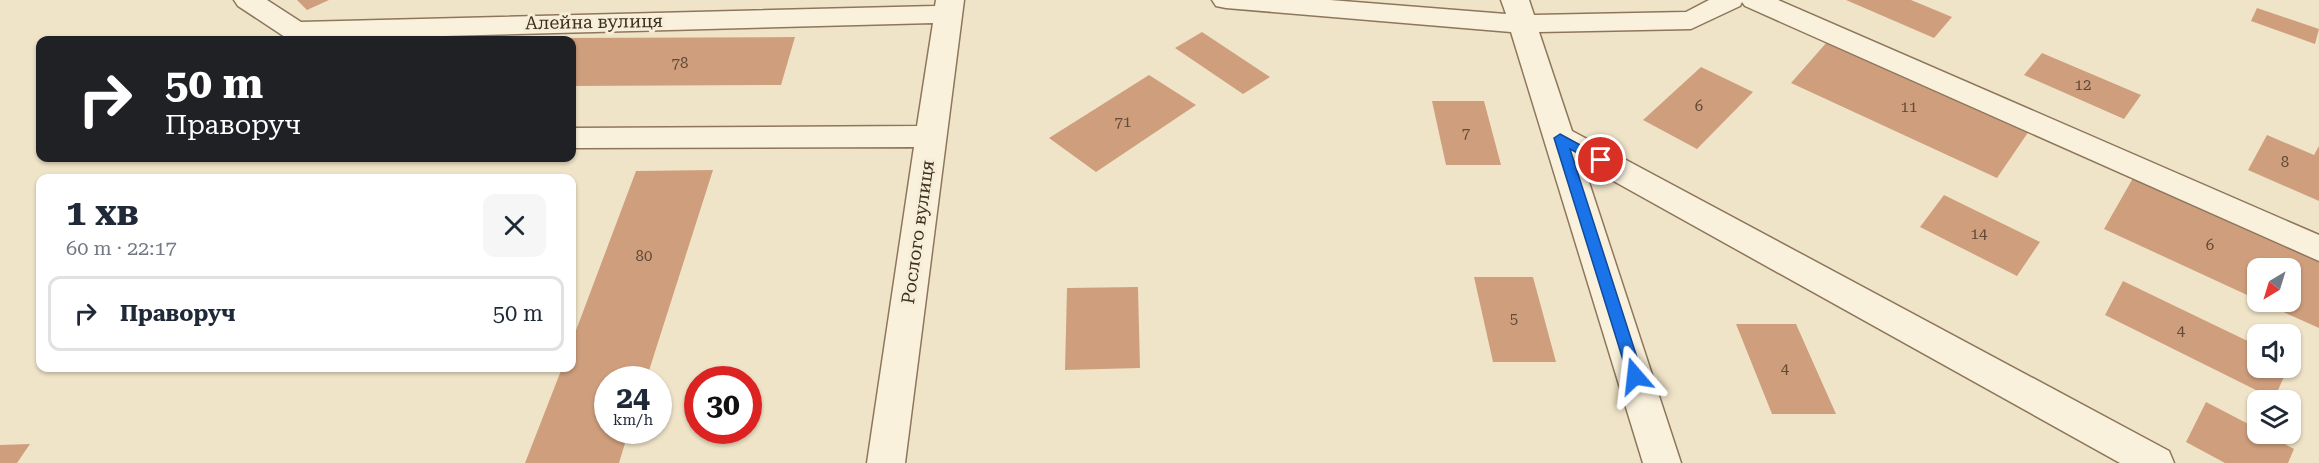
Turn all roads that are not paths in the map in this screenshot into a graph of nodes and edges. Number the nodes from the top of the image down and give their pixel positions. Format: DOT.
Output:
graph roads {
  1 [pos="248,0"];
  2 [pos="418,0"];
  3 [pos="1226,0"];
  4 [pos="1730,0"];
  5 [pos="1755,0"];
  6 [pos="949,7"];
  7 [pos="1519,12"];
  8 [pos="399,26"];
  9 [pos="932,136"];
  10 [pos="576,138"];
  11 [pos="1560,138"];
  12 [pos="2319,249"];
  13 [pos="886,463"];
  14 [pos="1662,463"];
  15 [pos="2155,463"];
  1 -- 8 [label="street, Алейна вулиця"];
  2 -- 8 [label="street"];
  3 -- 7 [label="street"];
  4 -- 7 [label="street"];
  5 -- 12 [label="street"];
  6 -- 8 [label="street, Алейна вулиця"];
  6 -- 9 [label="street, Рослого вулиця"];
  7 -- 11 [label="street"];
  9 -- 10 [label="street"];
  9 -- 13 [label="street, Рослого вулиця"];
  11 -- 14 [label="street"];
  11 -- 15 [label="street"];
}
